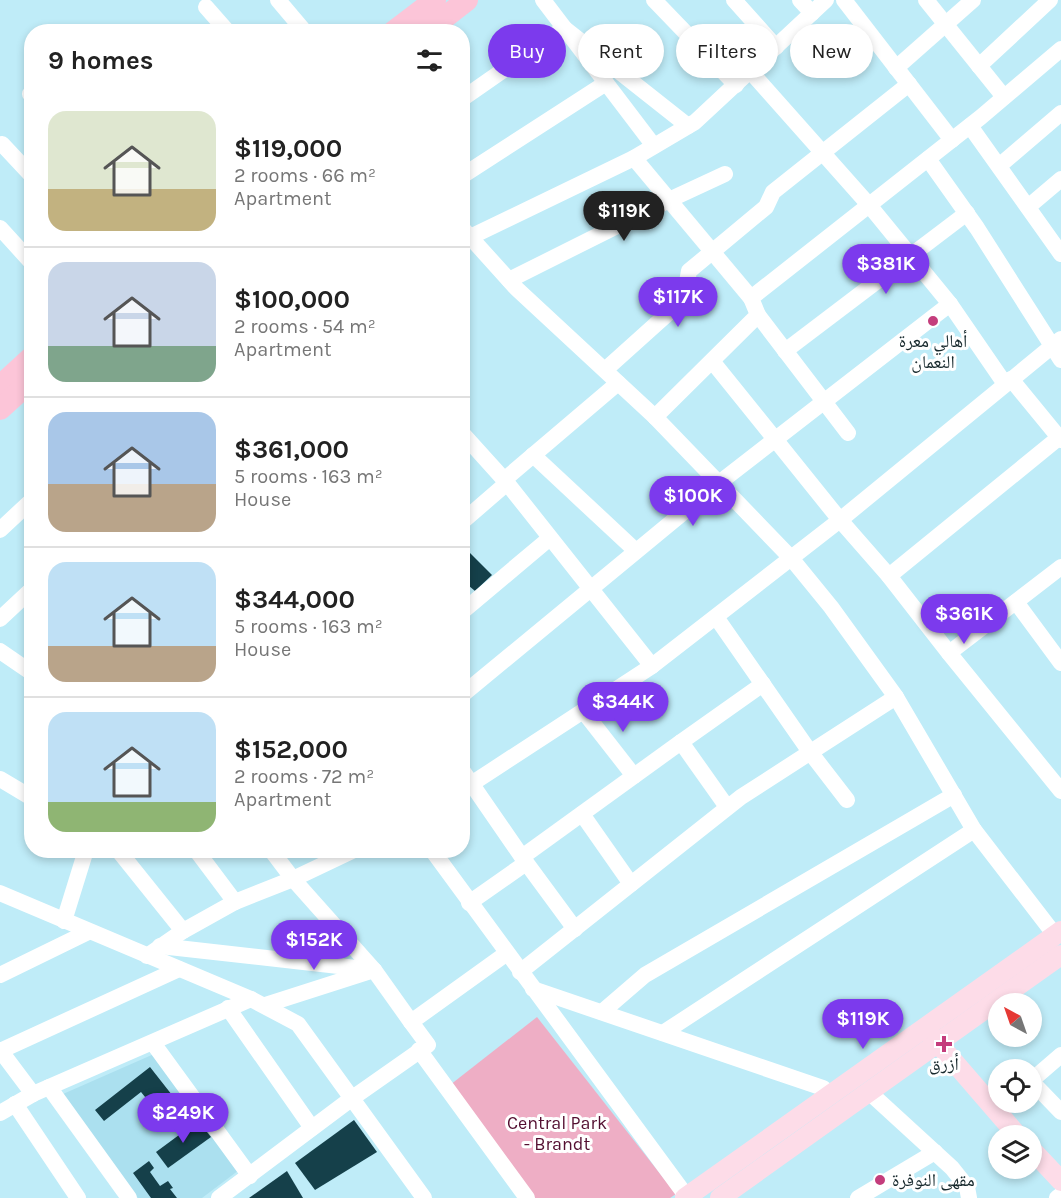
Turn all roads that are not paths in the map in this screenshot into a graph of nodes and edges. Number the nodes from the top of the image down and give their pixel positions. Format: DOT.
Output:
graph roads {
  1 [pos="278,0"];
  2 [pos="435,0"];
  3 [pos="467,0"];
  4 [pos="543,0"];
  5 [pos="654,0"];
  6 [pos="734,0"];
  7 [pos="800,0"];
  8 [pos="825,0"];
  9 [pos="844,0"];
  10 [pos="926,0"];
  11 [pos="973,0"];
  12 [pos="1050,0"];
  13 [pos="206,7"];
  14 [pos="812,13"];
  15 [pos="221,24"];
  16 [pos="296,24"];
  17 [pos="404,24"];
  18 [pos="436,24"];
  19 [pos="561,24"];
  20 [pos="755,24"];
  21 [pos="945,24"];
  22 [pos="566,30"];
  23 [pos="566,31"];
  24 [pos="778,45"];
  25 [pos="1061,49"];
  26 [pos="979,66"];
  27 [pos="896,68"];
  28 [pos="492,78"];
  29 [pos="743,78"];
  30 [pos="755,78"];
  31 [pos="606,83"];
  32 [pos="736,84"];
  33 [pos="909,84"];
  34 [pos="470,93"];
  35 [pos="1004,97"];
  36 [pos="1061,113"];
  37 [pos="688,126"];
  38 [pos="970,126"];
  39 [pos="952,140"];
  40 [pos="2,144"];
  41 [pos="654,146"];
  42 [pos="823,152"];
  43 [pos="634,158"];
  44 [pos="928,159"];
  45 [pos="999,166"];
  46 [pos="24,167"];
  47 [pos="470,171"];
  48 [pos="725,174"];
  49 [pos="1061,179"];
  50 [pos="669,200"];
  51 [pos="869,205"];
  52 [pos="1028,207"];
  53 [pos="967,213"];
  54 [pos="0,228"];
  55 [pos="470,232"];
  56 [pos="470,241"];
  57 [pos="712,251"];
  58 [pos="24,254"];
  59 [pos="1061,254"];
  60 [pos="910,255"];
  61 [pos="509,280"];
  62 [pos="751,298"];
  63 [pos="950,304"];
  64 [pos="758,315"];
  65 [pos="1058,348"];
  66 [pos="784,351"];
  67 [pos="712,361"];
  68 [pos="24,364"];
  69 [pos="605,370"];
  70 [pos="1008,381"];
  71 [pos="618,383"];
  72 [pos="0,386"];
  73 [pos="24,387"];
  74 [pos="824,402"];
  75 [pos="0,409"];
  76 [pos="655,417"];
  77 [pos="848,433"];
  78 [pos="1060,437"];
  79 [pos="775,440"];
  80 [pos="470,442"];
  81 [pos="533,455"];
  82 [pos="505,482"];
  83 [pos="719,483"];
  84 [pos="24,508"];
  85 [pos="470,515"];
  86 [pos="840,520"];
  87 [pos="0,530"];
  88 [pos="550,538"];
  89 [pos="636,551"];
  90 [pos="791,558"];
  91 [pos="1061,567"];
  92 [pos="889,576"];
  93 [pos="590,588"];
  94 [pos="24,596"];
  95 [pos="1016,602"];
  96 [pos="470,605"];
  97 [pos="716,616"];
  98 [pos="0,619"];
  99 [pos="0,651"];
  100 [pos="949,653"];
  101 [pos="1061,663"];
  102 [pos="652,666"];
  103 [pos="24,668"];
  104 [pos="763,684"];
  105 [pos="470,689"];
  106 [pos="896,697"];
  107 [pos="584,712"];
  108 [pos="681,742"];
  109 [pos="810,752"];
  110 [pos="634,776"];
  111 [pos="0,779"];
  112 [pos="470,785"];
  113 [pos="1061,791"];
  114 [pos="24,793"];
  115 [pos="470,793"];
  116 [pos="954,795"];
  117 [pos="847,800"];
  118 [pos="728,807"];
  119 [pos="582,814"];
  120 [pos="974,830"];
  121 [pos="83,858"];
  122 [pos="124,858"];
  123 [pos="202,858"];
  124 [pos="277,858"];
  125 [pos="337,858"];
  126 [pos="438,858"];
  127 [pos="524,860"];
  128 [pos="293,879"];
  129 [pos="631,884"];
  130 [pos="0,893"];
  131 [pos="235,902"];
  132 [pos="469,903"];
  133 [pos="64,921"];
  134 [pos="575,928"];
  135 [pos="183,931"];
  136 [pos="88,932"];
  137 [pos="1058,933"];
  138 [pos="154,951"];
  139 [pos="507,953"];
  140 [pos="1061,955"];
  141 [pos="179,969"];
  142 [pos="374,970"];
  143 [pos="520,972"];
  144 [pos="0,975"];
  145 [pos="533,989"];
  146 [pos="258,1002"];
  147 [pos="228,1008"];
  148 [pos="602,1012"];
  149 [pos="411,1022"];
  150 [pos="663,1033"];
  151 [pos="931,1036"];
  152 [pos="153,1043"];
  153 [pos="0,1050"];
  154 [pos="419,1050"];
  155 [pos="1061,1054"];
  156 [pos="1042,1072"];
  157 [pos="49,1087"];
  158 [pos="869,1092"];
  159 [pos="988,1092"];
  160 [pos="1042,1092"];
  161 [pos="33,1094"];
  162 [pos="831,1096"];
  163 [pos="351,1099"];
  164 [pos="7,1108"];
  165 [pos="1061,1112"];
  166 [pos="312,1128"];
  167 [pos="935,1152"];
  168 [pos="1042,1161"];
  169 [pos="250,1176"];
  170 [pos="1061,1181"];
  171 [pos="1061,1195"];
  172 [pos="78,1198"];
  173 [pos="129,1198"];
  174 [pos="219,1198"];
  175 [pos="424,1198"];
  176 [pos="527,1198"];
  177 [pos="686,1198"];
  178 [pos="720,1198"];
  179 [pos="858,1198"];
  180 [pos="969,1198"];
  181 [pos="1057,1198"];
  1 -- 16 [label="street"];
  2 -- 17 [label="highway"];
  3 -- 18 [label="highway"];
  4 -- 19 [label="street"];
  5 -- 32 [label="street"];
  6 -- 20 [label="street"];
  7 -- 14 [label="street"];
  8 -- 14 [label="street"];
  9 -- 27 [label="street"];
  10 -- 21 [label="street"];
  11 -- 21 [label="street"];
  12 -- 26 [label="street"];
  13 -- 15 [label="street"];
  14 -- 24 [label="street"];
  21 -- 26 [label="street"];
  21 -- 27 [label="street"];
  22 -- 37 [label="street"];
  23 -- 31 [label="street"];
  25 -- 35 [label="street"];
  26 -- 35 [label="street"];
  27 -- 33 [label="street"];
  28 -- 34 [label="street"];
  29 -- 32 [label="street"];
  30 -- 42 [label="street"];
  31 -- 41 [label="street"];
  31 -- 47 [label="street"];
  32 -- 37 [label="street"];
  33 -- 39 [label="street"];
  33 -- 42 [label="street"];
  35 -- 38 [label="street"];
  36 -- 45 [label="street"];
  37 -- 41 [label="street"];
  38 -- 39 [label="street"];
  38 -- 45 [label="street"];
  39 -- 44 [label="street"];
  40 -- 46 [label="street"];
  41 -- 43 [label="street"];
  42 -- 51 [label="street"];
  42 -- 57 [label="street"];
  43 -- 50 [label="street"];
  43 -- 55 [label="street"];
  44 -- 51 [label="street"];
  44 -- 53 [label="street"];
  45 -- 52 [label="street"];
  48 -- 50 [label="street"];
  49 -- 52 [label="street"];
  50 -- 57 [label="street"];
  50 -- 61 [label="street"];
  51 -- 60 [label="street"];
  51 -- 62 [label="street"];
  52 -- 59 [label="street"];
  53 -- 60 [label="street"];
  53 -- 65 [label="street"];
  54 -- 58 [label="street"];
  56 -- 61 [label="street"];
  57 -- 62 [label="street"];
  57 -- 69 [label="street"];
  60 -- 63 [label="street"];
  60 -- 66 [label="street"];
  61 -- 69 [label="street"];
  62 -- 64 [label="street"];
  63 -- 70 [label="street"];
  63 -- 74 [label="street"];
  64 -- 66 [label="street"];
  64 -- 67 [label="street"];
  65 -- 70 [label="street"];
  66 -- 74 [label="street"];
  67 -- 76 [label="street"];
  67 -- 79 [label="street"];
  68 -- 72 [label="highway"];
  69 -- 71 [label="street"];
  70 -- 78 [label="street"];
  70 -- 86 [label="street"];
  71 -- 76 [label="street"];
  71 -- 81 [label="street"];
  73 -- 75 [label="highway"];
  74 -- 77 [label="street"];
  74 -- 79 [label="street"];
  76 -- 83 [label="street"];
  78 -- 92 [label="street"];
  79 -- 83 [label="street"];
  79 -- 86 [label="street"];
  80 -- 82 [label="street"];
  81 -- 82 [label="street"];
  81 -- 89 [label="street"];
  82 -- 85 [label="street"];
  82 -- 88 [label="street"];
  83 -- 89 [label="street"];
  83 -- 90 [label="street"];
  84 -- 87 [label="street"];
  86 -- 90 [label="street"];
  86 -- 92 [label="street"];
  88 -- 93 [label="street"];
  88 -- 96 [label="street"];
  89 -- 93 [label="street"];
  90 -- 97 [label="street"];
  90 -- 106 [label="street"];
  91 -- 95 [label="street"];
  92 -- 100 [label="street"];
  93 -- 102 [label="street"];
  93 -- 105 [label="street"];
  94 -- 98 [label="street"];
  95 -- 100 [label="street"];
  95 -- 101 [label="street"];
  97 -- 102 [label="street"];
  97 -- 104 [label="street"];
  99 -- 103 [label="street"];
  100 -- 113 [label="street"];
  102 -- 107 [label="street"];
  104 -- 108 [label="street"];
  104 -- 109 [label="street"];
  106 -- 109 [label="street"];
  106 -- 116 [label="street"];
  107 -- 110 [label="street"];
  107 -- 112 [label="street"];
  108 -- 110 [label="street"];
  108 -- 118 [label="street"];
  109 -- 117 [label="street"];
  109 -- 118 [label="street"];
  110 -- 119 [label="street"];
  111 -- 114 [label="street"];
  115 -- 127 [label="street"];
  116 -- 120 [label="street"];
  116 -- 148 [label="street"];
  118 -- 129 [label="street"];
  119 -- 127 [label="street"];
  119 -- 129 [label="street"];
  120 -- 137 [label="street"];
  120 -- 150 [label="street"];
  121 -- 133 [label="street"];
  122 -- 135 [label="street"];
  123 -- 131 [label="street"];
  124 -- 128 [label="street"];
  125 -- 128 [label="street"];
  126 -- 132 [label="street"];
  127 -- 132 [label="street"];
  127 -- 134 [label="street"];
  128 -- 131 [label="street"];
  128 -- 142 [label="street"];
  129 -- 134 [label="street"];
  130 -- 133 [label="street"];
  131 -- 135 [label="street"];
  132 -- 139 [label="street"];
  133 -- 136 [label="street"];
  134 -- 143 [label="street"];
  135 -- 138 [label="street"];
  136 -- 138 [label="street"];
  136 -- 144 [label="street"];
  137 -- 151 [label="main road"];
  138 -- 141 [label="street"];
  138 -- 142 [label="street"];
  139 -- 143 [label="street"];
  139 -- 149 [label="street"];
  140 -- 151 [label="main road"];
  141 -- 146 [label="street"];
  141 -- 153 [label="street"];
  142 -- 146 [label="street"];
  142 -- 149 [label="street"];
  143 -- 145 [label="street"];
  145 -- 148 [label="street"];
  145 -- 177 [label="street"];
  146 -- 147 [label="street"];
  146 -- 163 [label="street"];
  147 -- 152 [label="street"];
  147 -- 166 [label="street"];
  148 -- 150 [label="street"];
  149 -- 154 [label="street"];
  150 -- 162 [label="street"];
  151 -- 158 [label="main road"];
  151 -- 159 [label="main road"];
  151 -- 162 [label="main road"];
  152 -- 157 [label="street"];
  152 -- 169 [label="street"];
  153 -- 161 [label="street"];
  154 -- 163 [label="street"];
  154 -- 176 [label="street"];
  155 -- 156 [label="street"];
  157 -- 161 [label="street"];
  157 -- 173 [label="street"];
  158 -- 167 [label="street"];
  158 -- 178 [label="main road"];
  160 -- 165 [label="street"];
  161 -- 164 [label="street"];
  162 -- 177 [label="main road"];
  163 -- 166 [label="street"];
  163 -- 175 [label="street"];
  164 -- 172 [label="street"];
  166 -- 169 [label="street"];
  167 -- 179 [label="street"];
  167 -- 180 [label="street"];
  168 -- 170 [label="main road"];
  169 -- 174 [label="street"];
  171 -- 181 [label="street"];
}
